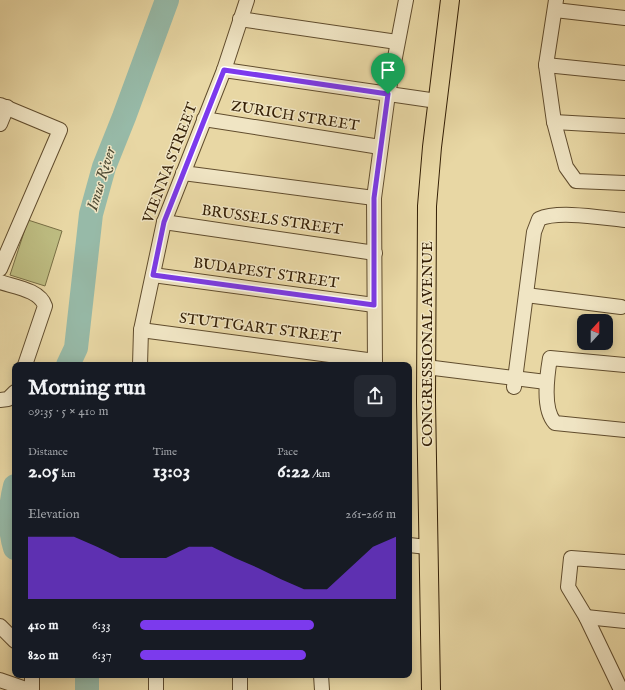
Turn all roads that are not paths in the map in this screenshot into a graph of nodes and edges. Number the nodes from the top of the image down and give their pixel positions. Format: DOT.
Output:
graph roads {
  1 [pos="246,0"];
  2 [pos="406,0"];
  3 [pos="450,0"];
  4 [pos="556,5"];
  5 [pos="625,18"];
  6 [pos="240,19"];
  7 [pos="397,42"];
  8 [pos="546,65"];
  9 [pos="224,70"];
  10 [pos="625,73"];
  11 [pos="388,94"];
  12 [pos="437,101"];
  13 [pos="3,106"];
  14 [pos="204,119"];
  15 [pos="554,122"];
  16 [pos="0,124"];
  17 [pos="625,126"];
  18 [pos="380,147"];
  19 [pos="183,173"];
  20 [pos="625,183"];
  21 [pos="374,198"];
  22 [pos="625,220"];
  23 [pos="164,222"];
  24 [pos="375,252"];
  25 [pos="0,269"];
  26 [pos="153,275"];
  27 [pos="0,282"];
  28 [pos="526,295"];
  29 [pos="374,305"];
  30 [pos="621,307"];
  31 [pos="141,330"];
  32 [pos="26,362"];
  33 [pos="140,362"];
  34 [pos="368,362"];
  35 [pos="375,362"];
  36 [pos="625,365"];
  37 [pos="426,371"];
  38 [pos="515,383"];
  39 [pos="546,387"];
  40 [pos="12,395"];
  41 [pos="0,400"];
  42 [pos="625,430"];
  43 [pos="412,545"];
  44 [pos="427,547"];
  45 [pos="625,562"];
  46 [pos="586,617"];
  47 [pos="625,620"];
  48 [pos="0,626"];
  49 [pos="12,639"];
  50 [pos="32,678"];
  51 [pos="156,678"];
  52 [pos="240,678"];
  53 [pos="321,678"];
  54 [pos="0,680"];
  55 [pos="622,686"];
  56 [pos="28,690"];
  57 [pos="32,690"];
  58 [pos="156,690"];
  59 [pos="240,690"];
  60 [pos="322,690"];
  61 [pos="431,690"];
  1 -- 6 [label="street, VIENNA STREET"];
  2 -- 7 [label="street"];
  3 -- 12 [label="main road, CONGRESSIONAL AVENUE"];
  4 -- 5 [label="street"];
  4 -- 8 [label="street"];
  6 -- 7 [label="street"];
  6 -- 9 [label="street, VIENNA STREET"];
  7 -- 11 [label="street"];
  8 -- 10 [label="street"];
  8 -- 15 [label="street"];
  9 -- 11 [label="street"];
  9 -- 14 [label="street, VIENNA STREET"];
  11 -- 12 [label="street"];
  11 -- 18 [label="street"];
  12 -- 37 [label="main road, CONGRESSIONAL AVENUE"];
  13 -- 16 [label="street"];
  13 -- 25 [label="street"];
  14 -- 18 [label="street, ZURICH STREET"];
  14 -- 19 [label="street, VIENNA STREET"];
  15 -- 17 [label="street"];
  15 -- 20 [label="street"];
  18 -- 21 [label="street"];
  19 -- 21 [label="street"];
  19 -- 23 [label="street, VIENNA STREET"];
  21 -- 24 [label="street"];
  22 -- 28 [label="street"];
  23 -- 24 [label="street, BRUSSELS STREET"];
  23 -- 26 [label="street, VIENNA STREET"];
  24 -- 29 [label="street"];
  26 -- 29 [label="street, BUDAPEST STREET"];
  26 -- 31 [label="street, VIENNA STREET"];
  27 -- 32 [label="street"];
  28 -- 30 [label="street"];
  28 -- 38 [label="street"];
  29 -- 35 [label="street"];
  31 -- 33 [label="street, VIENNA STREET"];
  31 -- 34 [label="street, STUTTGART STREET"];
  36 -- 39 [label="street"];
  37 -- 38 [label="street"];
  37 -- 44 [label="main road, CONGRESSIONAL AVENUE"];
  38 -- 39 [label="street"];
  39 -- 42 [label="street"];
  40 -- 41 [label="street"];
  43 -- 44 [label="street"];
  44 -- 61 [label="main road, CONGRESSIONAL AVENUE"];
  45 -- 46 [label="street"];
  46 -- 47 [label="street"];
  46 -- 55 [label="street"];
  48 -- 49 [label="street"];
  50 -- 57 [label="street"];
  51 -- 58 [label="street"];
  52 -- 59 [label="street"];
  53 -- 60 [label="street"];
  54 -- 56 [label="street"];
}
